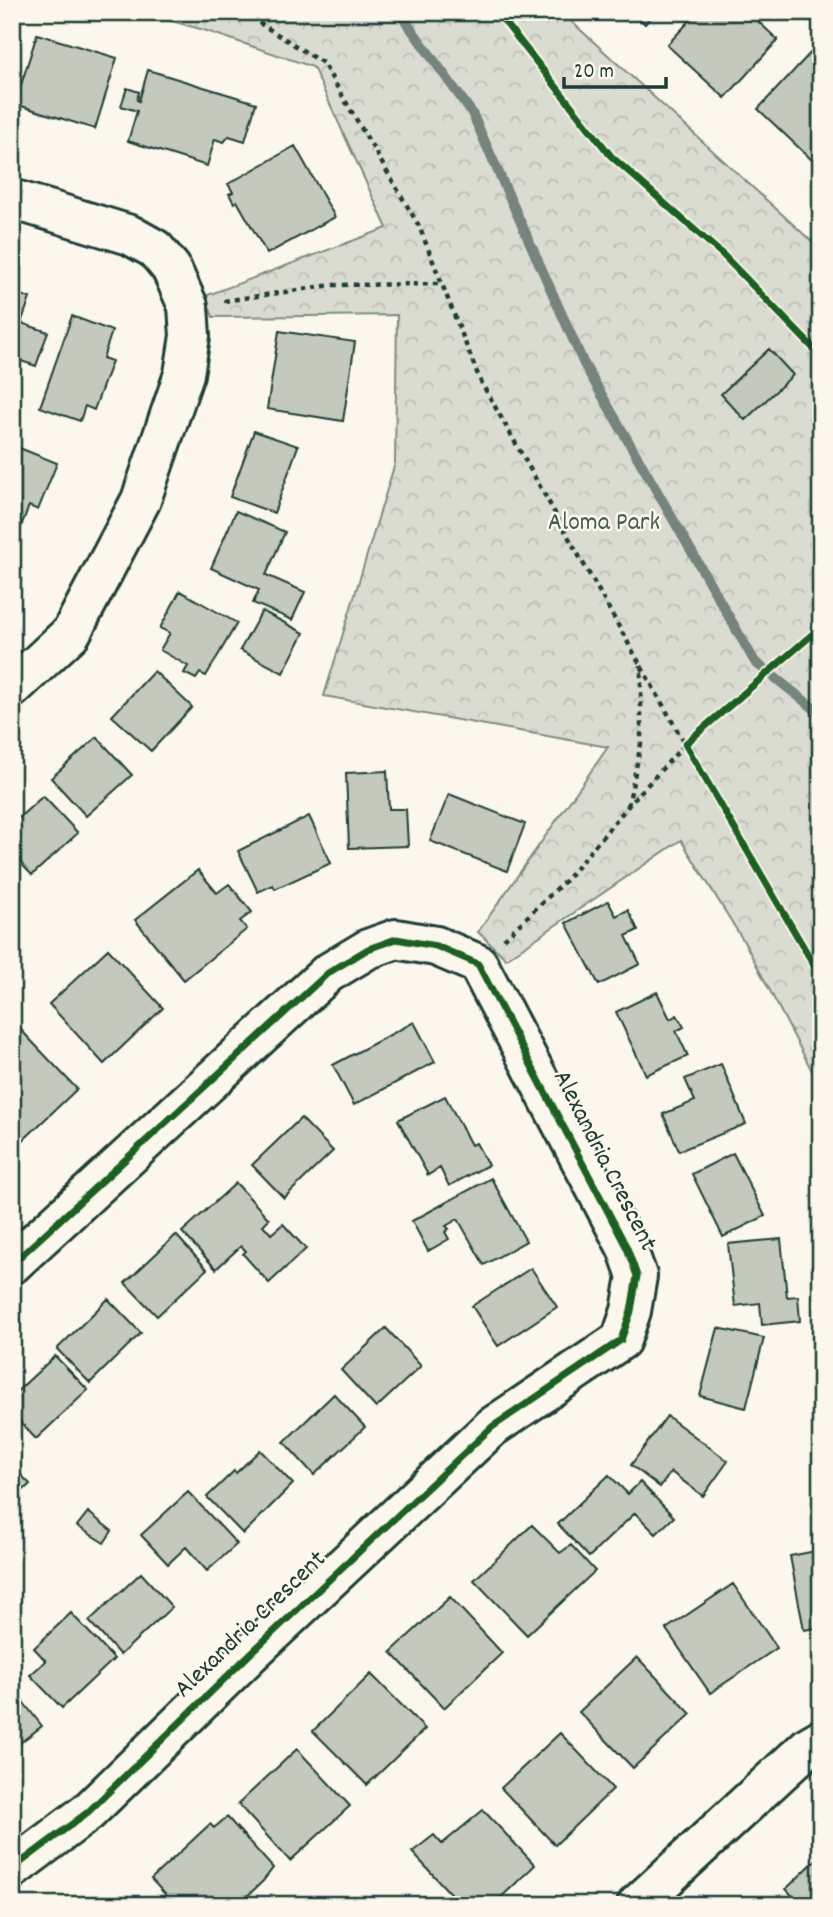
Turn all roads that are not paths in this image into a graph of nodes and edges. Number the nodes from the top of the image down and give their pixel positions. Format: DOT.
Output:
graph roads {
  1 [pos="12,199"];
  2 [pos="12,688"];
  3 [pos="12,1264"];
  4 [pos="821,1739"];
  5 [pos="12,1870"];
  6 [pos="637,1905"];
  1 -- 2 [label="street"];
  3 -- 5 [label="street, Alexandria Crescent"];
  4 -- 6 [label="street"];
}
